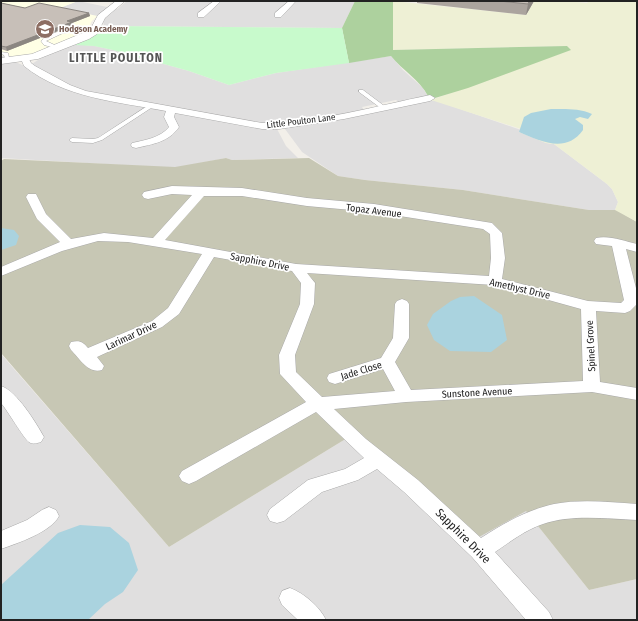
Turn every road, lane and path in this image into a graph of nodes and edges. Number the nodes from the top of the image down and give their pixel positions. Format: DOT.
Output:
graph roads {
  1 [pos="121,1"];
  2 [pos="218,1"];
  3 [pos="293,1"];
  4 [pos="201,15"];
  5 [pos="278,15"];
  6 [pos="96,28"];
  7 [pos="57,48"];
  8 [pos="3,58"];
  9 [pos="25,59"];
  10 [pos="361,92"];
  11 [pos="430,98"];
  12 [pos="151,106"];
  13 [pos="384,108"];
  14 [pos="172,110"];
  15 [pos="72,140"];
  16 [pos="136,145"];
  17 [pos="201,192"];
  18 [pos="148,195"];
  19 [pos="32,197"];
  20 [pos="601,241"];
  21 [pos="156,242"];
  22 [pos="70,244"];
  23 [pos="618,244"];
  24 [pos="637,248"];
  25 [pos="211,251"];
  26 [pos="296,268"];
  27 [pos="1,272"];
  28 [pos="495,281"];
  29 [pos="402,304"];
  30 [pos="588,306"];
  31 [pos="87,356"];
  32 [pos="387,362"];
  33 [pos="335,378"];
  34 [pos="592,386"];
  35 [pos="1,392"];
  36 [pos="637,394"];
  37 [pos="406,396"];
  38 [pos="317,404"];
  39 [pos="35,438"];
  40 [pos="378,459"];
  41 [pos="189,476"];
  42 [pos="637,512"];
  43 [pos="277,515"];
  44 [pos="49,516"];
  45 [pos="1,540"];
  46 [pos="480,550"];
  47 [pos="290,598"];
  48 [pos="314,620"];
  49 [pos="541,620"];
  1 -- 6 [label="street"];
  2 -- 4 [label="street"];
  3 -- 5 [label="street"];
  6 -- 7 [label="street"];
  6 -- 7 [label="lane"];
  7 -- 9 [label="street"];
  8 -- 9 [label="street"];
  9 -- 12 [label="street, Little Poulton Lane"];
  10 -- 13 [label="lane"];
  11 -- 13 [label="street, Little Poulton Lane"];
  12 -- 14 [label="street, Little Poulton Lane"];
  12 -- 15 [label="lane"];
  13 -- 14 [label="street, Little Poulton Lane"];
  14 -- 16 [label="street"];
  17 -- 18 [label="street, Topaz Avenue"];
  17 -- 21 [label="street"];
  17 -- 28 [label="street, Topaz Avenue"];
  19 -- 22 [label="street"];
  20 -- 23 [label="street"];
  21 -- 22 [label="street, Sapphire Drive"];
  21 -- 25 [label="street, Sapphire Drive"];
  22 -- 27 [label="street, Sapphire Drive"];
  23 -- 24 [label="street"];
  23 -- 30 [label="street, Amethyst Drive"];
  25 -- 26 [label="street, Sapphire Drive"];
  25 -- 31 [label="street, Larimar Drive"];
  26 -- 28 [label="street, Amethyst Drive"];
  26 -- 38 [label="street, Sapphire Drive"];
  28 -- 30 [label="street, Amethyst Drive"];
  29 -- 32 [label="street, Jade Close"];
  30 -- 34 [label="street, Spinel Grove"];
  32 -- 33 [label="street, Jade Close"];
  32 -- 37 [label="street, Jade Close"];
  34 -- 36 [label="street, Sunstone Avenue"];
  34 -- 37 [label="street, Sunstone Avenue"];
  35 -- 39 [label="street"];
  37 -- 38 [label="street, Sunstone Avenue"];
  38 -- 40 [label="street, Sapphire Drive"];
  38 -- 41 [label="street"];
  40 -- 43 [label="street"];
  40 -- 46 [label="street, Sapphire Drive"];
  42 -- 46 [label="street"];
  44 -- 45 [label="street"];
  46 -- 49 [label="street, Sapphire Drive"];
  47 -- 48 [label="street"];
}
